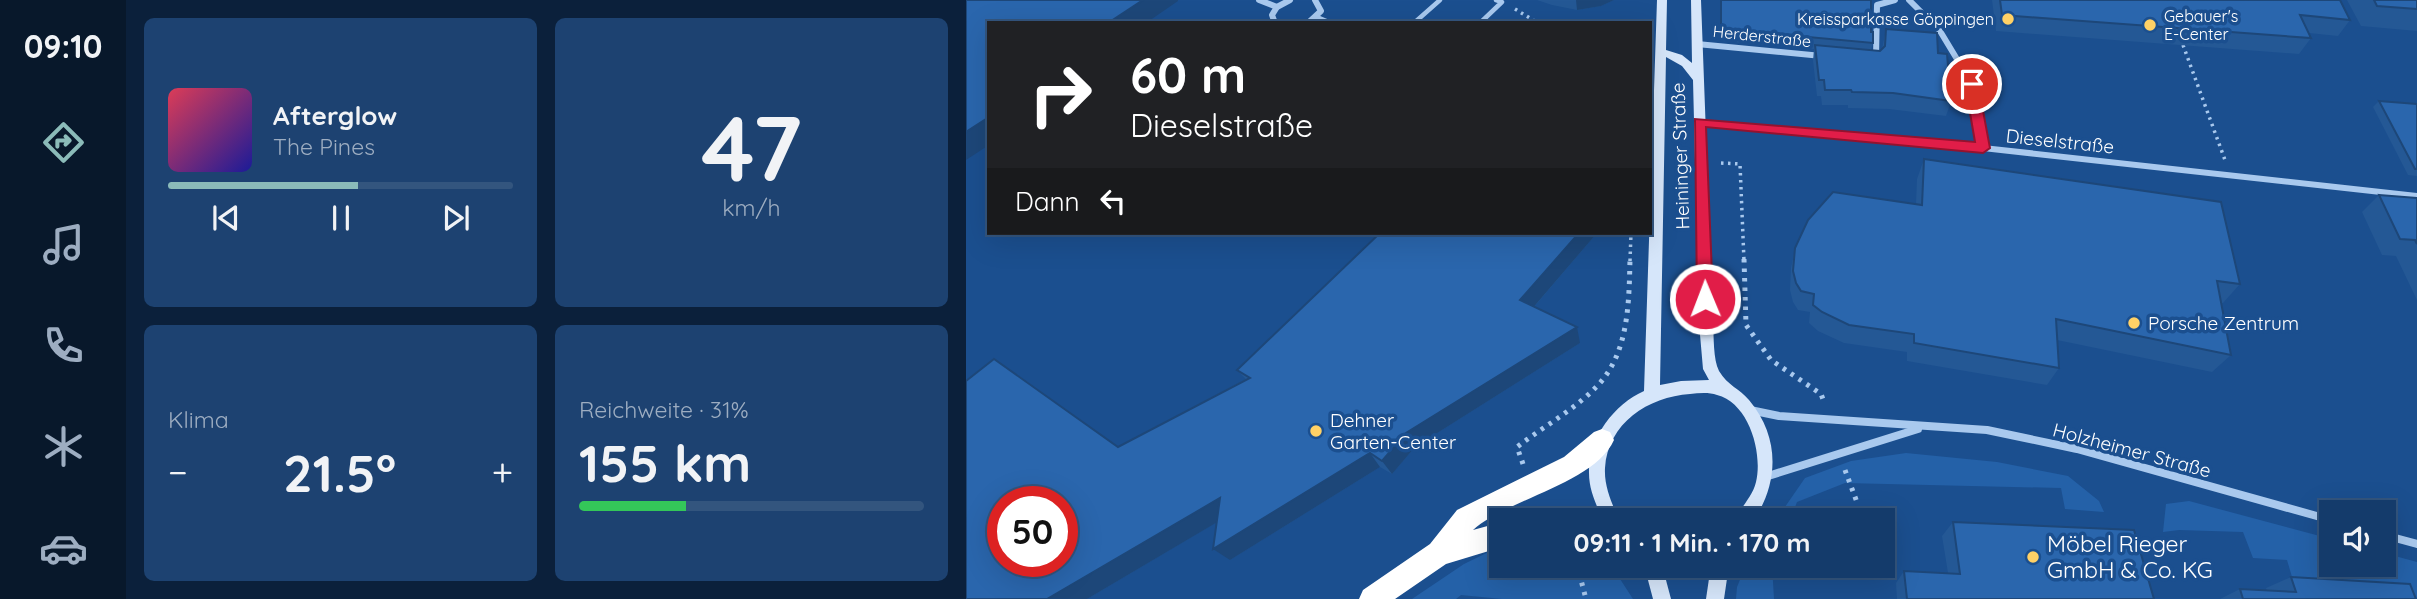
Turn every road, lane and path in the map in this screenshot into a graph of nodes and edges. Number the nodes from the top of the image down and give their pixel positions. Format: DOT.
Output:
graph roads {
  1 [pos="1259,0"];
  2 [pos="1290,0"];
  3 [pos="1315,0"];
  4 [pos="1440,0"];
  5 [pos="1496,0"];
  6 [pos="1662,0"];
  7 [pos="1696,0"];
  8 [pos="1895,0"];
  9 [pos="1909,0"];
  10 [pos="1502,2"];
  11 [pos="1277,7"];
  12 [pos="1317,17"];
  13 [pos="1274,21"];
  14 [pos="1311,21"];
  15 [pos="1326,21"];
  16 [pos="1416,21"];
  17 [pos="1482,21"];
  18 [pos="1535,21"];
  19 [pos="1697,44"];
  20 [pos="2183,45"];
  21 [pos="1655,53"];
  22 [pos="1835,57"];
  23 [pos="1862,60"];
  24 [pos="1698,79"];
  25 [pos="1655,84"];
  26 [pos="1699,122"];
  27 [pos="1983,148"];
  28 [pos="1740,164"];
  29 [pos="2231,176"];
  30 [pos="2417,196"];
  31 [pos="1631,235"];
  32 [pos="1723,389"];
  33 [pos="1652,394"];
  34 [pos="1747,409"];
  35 [pos="1828,419"];
  36 [pos="1921,428"];
  37 [pos="1602,440"];
  38 [pos="1838,453"];
  39 [pos="1765,477"];
  40 [pos="1531,488"];
  41 [pos="1858,505"];
  42 [pos="1606,508"];
  43 [pos="1753,508"];
  44 [pos="2319,517"];
  45 [pos="1489,538"];
  46 [pos="2396,538"];
  47 [pos="2417,544"];
  48 [pos="1438,553"];
  49 [pos="1578,578"];
  50 [pos="1656,578"];
  51 [pos="1718,578"];
  52 [pos="1372,599"];
  53 [pos="1586,599"];
  54 [pos="1662,599"];
  55 [pos="1715,599"];
  1 -- 11 [label="street"];
  2 -- 11 [label="street"];
  3 -- 12 [label="street"];
  4 -- 16 [label="lane"];
  5 -- 10 [label="lane"];
  6 -- 21 [label="main road, Heininger Straße"];
  7 -- 19 [label="main road, Heininger Straße"];
  8 -- 23 [label="street"];
  9 -- 27 [label="street"];
  10 -- 17 [label="lane"];
  10 -- 18 [label="path"];
  11 -- 13 [label="street"];
  12 -- 14 [label="street"];
  12 -- 15 [label="lane"];
  19 -- 22 [label="street, Herderstraße"];
  19 -- 24 [label="main road, Heininger Straße"];
  20 -- 29 [label="path"];
  21 -- 24 [label="main road"];
  21 -- 25 [label="main road, Heininger Straße"];
  24 -- 26 [label="main road, Heininger Straße"];
  25 -- 33 [label="main road, Heininger Straße"];
  26 -- 27 [label="street, Dieselstraße"];
  26 -- 32 [label="main road, Heininger Straße"];
  27 -- 29 [label="street, Dieselstraße"];
  28 -- 35 [label="path"];
  29 -- 30 [label="street, Dieselstraße"];
  31 -- 40 [label="path"];
  32 -- 33 [label="main road"];
  32 -- 34 [label="main road"];
  33 -- 37 [label="main road"];
  34 -- 35 [label="street, Holzheimer Straße"];
  34 -- 39 [label="main road"];
  35 -- 36 [label="street, Holzheimer Straße"];
  36 -- 38 [label="street, Holzheimer Straße"];
  36 -- 44 [label="street, Holzheimer Straße"];
  37 -- 40 [label="highway"];
  37 -- 42 [label="main road"];
  38 -- 39 [label="street, Holzheimer Straße"];
  38 -- 41 [label="path"];
  39 -- 43 [label="main road"];
  40 -- 48 [label="highway"];
  45 -- 48 [label="highway"];
  46 -- 47 [label="street"];
  48 -- 52 [label="highway"];
  49 -- 53 [label="path"];
  50 -- 54 [label="main road"];
  51 -- 55 [label="main road"];
}
